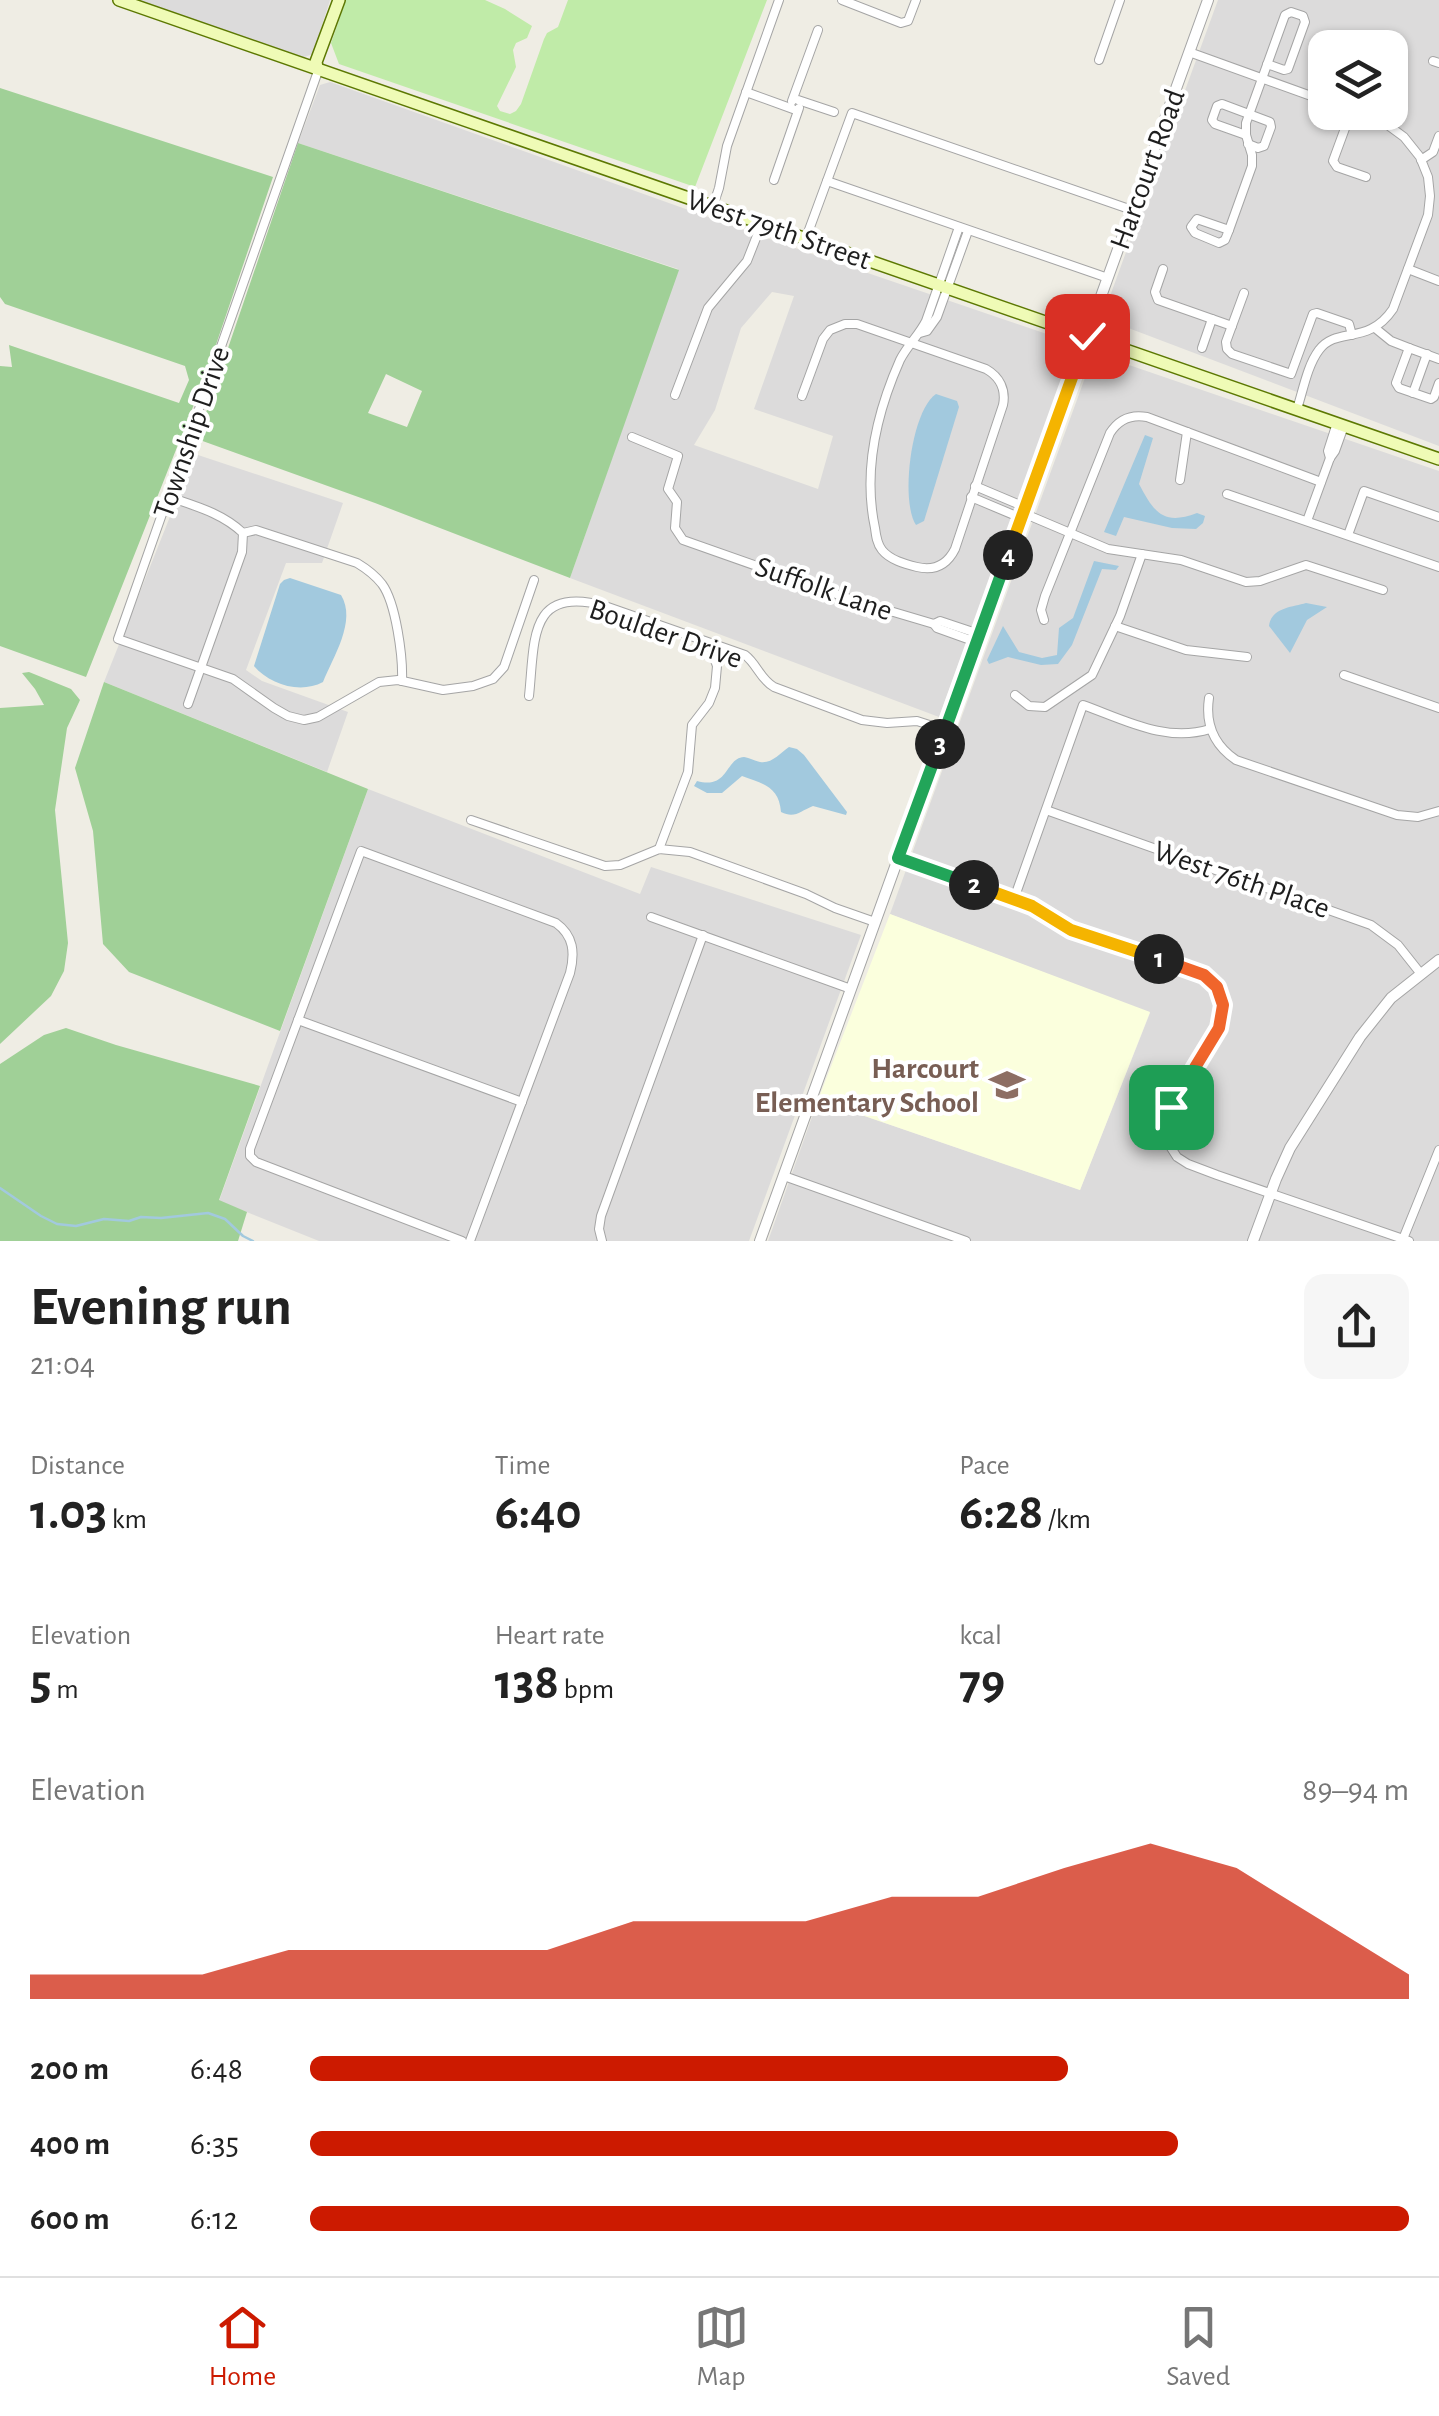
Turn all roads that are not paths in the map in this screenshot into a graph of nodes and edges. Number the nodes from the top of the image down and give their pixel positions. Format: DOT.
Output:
graph roads {
  1 [pos="118,0"];
  2 [pos="339,0"];
  3 [pos="780,0"];
  4 [pos="842,0"];
  5 [pos="916,0"];
  6 [pos="1120,0"];
  7 [pos="1208,0"];
  8 [pos="818,30"];
  9 [pos="1189,52"];
  10 [pos="1099,60"];
  11 [pos="1267,64"];
  12 [pos="317,68"];
  13 [pos="1262,78"];
  14 [pos="746,92"];
  15 [pos="1308,95"];
  16 [pos="796,104"];
  17 [pos="834,112"];
  18 [pos="1249,114"];
  19 [pos="1346,130"];
  20 [pos="1397,130"];
  21 [pos="1439,136"];
  22 [pos="1247,139"];
  23 [pos="1422,160"];
  24 [pos="1366,178"];
  25 [pos="774,180"];
  26 [pos="827,180"];
  27 [pos="713,206"];
  28 [pos="1132,210"];
  29 [pos="762,223"];
  30 [pos="964,229"];
  31 [pos="1229,230"];
  32 [pos="806,238"];
  33 [pos="1163,269"];
  34 [pos="1408,270"];
  35 [pos="1108,278"];
  36 [pos="1439,280"];
  37 [pos="943,286"];
  38 [pos="1244,292"];
  39 [pos="1212,319"];
  40 [pos="1232,326"];
  41 [pos="1375,328"];
  42 [pos="1352,335"];
  43 [pos="1087,336"];
  44 [pos="912,344"];
  45 [pos="1202,348"];
  46 [pos="1409,348"];
  47 [pos="1427,354"];
  48 [pos="1439,359"];
  49 [pos="1439,383"];
  50 [pos="1413,393"];
  51 [pos="676,395"];
  52 [pos="802,396"];
  53 [pos="1296,410"];
  54 [pos="1340,425"];
  55 [pos="1187,432"];
  56 [pos="632,438"];
  57 [pos="1439,459"];
  58 [pos="1180,480"];
  59 [pos="1321,482"];
  60 [pos="975,486"];
  61 [pos="1227,494"];
  62 [pos="168,497"];
  63 [pos="971,497"];
  64 [pos="1023,513"];
  65 [pos="1439,517"];
  66 [pos="1307,521"];
  67 [pos="243,532"];
  68 [pos="1069,534"];
  69 [pos="1348,535"];
  70 [pos="1142,554"];
  71 [pos="1439,567"];
  72 [pos="534,580"];
  73 [pos="1383,590"];
  74 [pos="1044,620"];
  75 [pos="1115,626"];
  76 [pos="978,638"];
  77 [pos="709,642"];
  78 [pos="1247,658"];
  79 [pos="201,668"];
  80 [pos="1344,675"];
  81 [pos="402,680"];
  82 [pos="1015,695"];
  83 [pos="530,696"];
  84 [pos="1209,698"];
  85 [pos="188,704"];
  86 [pos="1439,708"];
  87 [pos="1210,729"];
  88 [pos="945,730"];
  89 [pos="1046,810"];
  90 [pos="1439,812"];
  91 [pos="471,820"];
  92 [pos="660,849"];
  93 [pos="898,858"];
  94 [pos="1014,899"];
  95 [pos="651,917"];
  96 [pos="875,922"];
  97 [pos="703,935"];
  98 [pos="1439,960"];
  99 [pos="1420,974"];
  100 [pos="851,989"];
  101 [pos="298,1020"];
  102 [pos="522,1102"];
  103 [pos="1439,1150"];
  104 [pos="784,1176"];
  105 [pos="1270,1193"];
  106 [pos="931,1228"];
  107 [pos="601,1238"];
  108 [pos="1406,1240"];
  109 [pos="462,1241"];
  110 [pos="470,1241"];
  111 [pos="760,1241"];
  112 [pos="926,1241"];
  113 [pos="966,1241"];
  114 [pos="1253,1241"];
  1 -- 12 [label="main road, West 79th Street"];
  2 -- 12 [label="main road"];
  3 -- 14 [label="street"];
  4 -- 5 [label="street"];
  6 -- 10 [label="street"];
  7 -- 9 [label="street, Harcourt Road"];
  8 -- 16 [label="street"];
  9 -- 13 [label="street"];
  9 -- 28 [label="street, Harcourt Road"];
  11 -- 11 [label="street"];
  11 -- 13 [label="street"];
  12 -- 27 [label="main road, West 79th Street"];
  12 -- 62 [label="street, Township Drive"];
  13 -- 15 [label="street"];
  13 -- 18 [label="street"];
  14 -- 16 [label="street"];
  14 -- 27 [label="street"];
  16 -- 17 [label="street"];
  16 -- 25 [label="street"];
  18 -- 22 [label="street"];
  18 -- 22 [label="street"];
  18 -- 22 [label="street"];
  19 -- 24 [label="street"];
  20 -- 23 [label="street"];
  21 -- 23 [label="street"];
  22 -- 31 [label="street"];
  23 -- 34 [label="street"];
  26 -- 28 [label="street"];
  26 -- 30 [label="street"];
  26 -- 32 [label="street"];
  27 -- 29 [label="main road, West 79th Street"];
  28 -- 35 [label="street, Harcourt Road"];
  29 -- 32 [label="main road, West 79th Street"];
  29 -- 51 [label="street"];
  30 -- 35 [label="street"];
  30 -- 37 [label="street"];
  31 -- 31 [label="street"];
  32 -- 37 [label="main road, West 79th Street"];
  33 -- 39 [label="street"];
  34 -- 36 [label="street"];
  34 -- 41 [label="street"];
  35 -- 43 [label="street, Harcourt Road"];
  37 -- 43 [label="main road, West 79th Street"];
  37 -- 44 [label="street"];
  38 -- 40 [label="street"];
  39 -- 40 [label="street"];
  39 -- 45 [label="street"];
  40 -- 42 [label="street"];
  41 -- 42 [label="street"];
  41 -- 46 [label="street"];
  42 -- 53 [label="street"];
  43 -- 53 [label="main road, West 79th Street"];
  43 -- 64 [label="street, Harcourt Road"];
  44 -- 52 [label="street"];
  44 -- 60 [label="street"];
  44 -- 63 [label="street"];
  46 -- 47 [label="street"];
  46 -- 50 [label="street"];
  47 -- 48 [label="street"];
  47 -- 50 [label="street"];
  49 -- 50 [label="street"];
  53 -- 54 [label="main road, West 79th Street"];
  54 -- 57 [label="main road, West 79th Street"];
  54 -- 59 [label="street"];
  55 -- 58 [label="street"];
  55 -- 59 [label="street"];
  55 -- 68 [label="street"];
  56 -- 76 [label="street, Suffolk Lane"];
  59 -- 66 [label="street"];
  60 -- 63 [label="street"];
  60 -- 64 [label="street"];
  61 -- 66 [label="street"];
  62 -- 67 [label="street"];
  62 -- 79 [label="street, Township Drive"];
  63 -- 64 [label="street"];
  64 -- 68 [label="street"];
  64 -- 76 [label="street, Harcourt Road"];
  65 -- 69 [label="street"];
  66 -- 69 [label="street"];
  67 -- 79 [label="street"];
  67 -- 81 [label="street"];
  68 -- 70 [label="street"];
  68 -- 74 [label="street"];
  69 -- 71 [label="street"];
  70 -- 73 [label="street"];
  70 -- 75 [label="street"];
  72 -- 81 [label="street"];
  75 -- 78 [label="street"];
  75 -- 82 [label="street"];
  76 -- 88 [label="street, Harcourt Road"];
  77 -- 83 [label="street, Boulder Drive"];
  77 -- 88 [label="street, Boulder Drive"];
  77 -- 92 [label="street"];
  79 -- 81 [label="street"];
  79 -- 85 [label="street"];
  80 -- 86 [label="street"];
  84 -- 87 [label="street"];
  87 -- 89 [label="street"];
  87 -- 90 [label="street"];
  88 -- 93 [label="street, Harcourt Road"];
  89 -- 94 [label="street"];
  89 -- 99 [label="street, West 76th Place"];
  91 -- 92 [label="street"];
  92 -- 96 [label="street"];
  93 -- 94 [label="street"];
  93 -- 96 [label="street, Harcourt Road"];
  94 -- 105 [label="street"];
  95 -- 97 [label="street"];
  96 -- 100 [label="street, Harcourt Road"];
  97 -- 100 [label="street"];
  97 -- 107 [label="street"];
  98 -- 99 [label="street"];
  99 -- 105 [label="street"];
  100 -- 104 [label="street, Harcourt Road"];
  101 -- 102 [label="street"];
  101 -- 102 [label="street"];
  101 -- 109 [label="street"];
  102 -- 110 [label="street"];
  103 -- 108 [label="street"];
  104 -- 106 [label="street"];
  104 -- 111 [label="street, Harcourt Road"];
  105 -- 108 [label="street"];
  105 -- 114 [label="street"];
  106 -- 112 [label="street"];
  106 -- 113 [label="street"];
}
